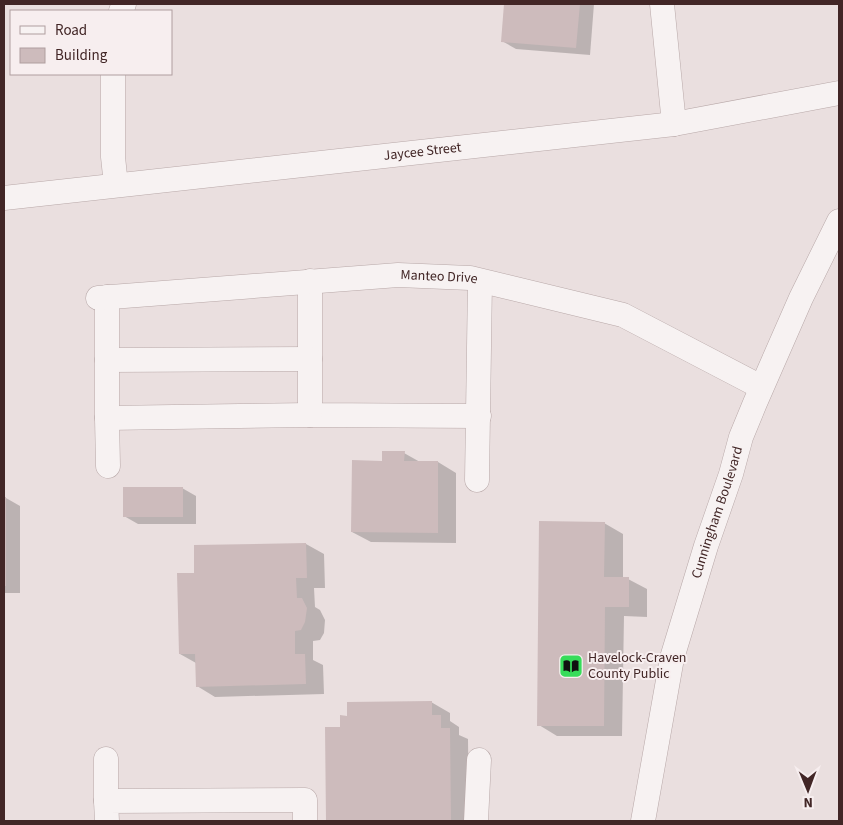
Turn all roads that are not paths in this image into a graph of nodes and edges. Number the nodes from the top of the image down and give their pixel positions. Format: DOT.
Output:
graph roads {
  1 [pos="662,4"];
  2 [pos="113,75"];
  3 [pos="839,93"];
  4 [pos="674,124"];
  5 [pos="116,185"];
  6 [pos="4,198"];
  7 [pos="839,222"];
  8 [pos="310,281"];
  9 [pos="480,281"];
  10 [pos="310,359"];
  11 [pos="107,360"];
  12 [pos="762,387"];
  13 [pos="310,416"];
  14 [pos="479,416"];
  15 [pos="107,418"];
  16 [pos="108,466"];
  17 [pos="477,480"];
  18 [pos="106,759"];
  19 [pos="479,760"];
  20 [pos="107,811"];
  21 [pos="305,821"];
  22 [pos="476,821"];
  23 [pos="643,821"];
  1 -- 4 [label="street"];
  2 -- 5 [label="street"];
  3 -- 4 [label="street, Jaycee Street"];
  4 -- 5 [label="street, Jaycee Street"];
  5 -- 6 [label="street, Jaycee Street"];
  7 -- 12 [label="street, Cunningham Boulevard"];
  8 -- 9 [label="street, Manteo Drive"];
  8 -- 10 [label="street"];
  8 -- 11 [label="street, Manteo Drive"];
  9 -- 12 [label="street, Manteo Drive"];
  9 -- 14 [label="street"];
  10 -- 11 [label="street"];
  10 -- 13 [label="street"];
  11 -- 15 [label="street"];
  12 -- 23 [label="street, Cunningham Boulevard"];
  13 -- 14 [label="street"];
  13 -- 15 [label="street"];
  14 -- 17 [label="street"];
  15 -- 16 [label="street"];
  18 -- 20 [label="street"];
  19 -- 22 [label="street"];
  20 -- 21 [label="street"];
}
